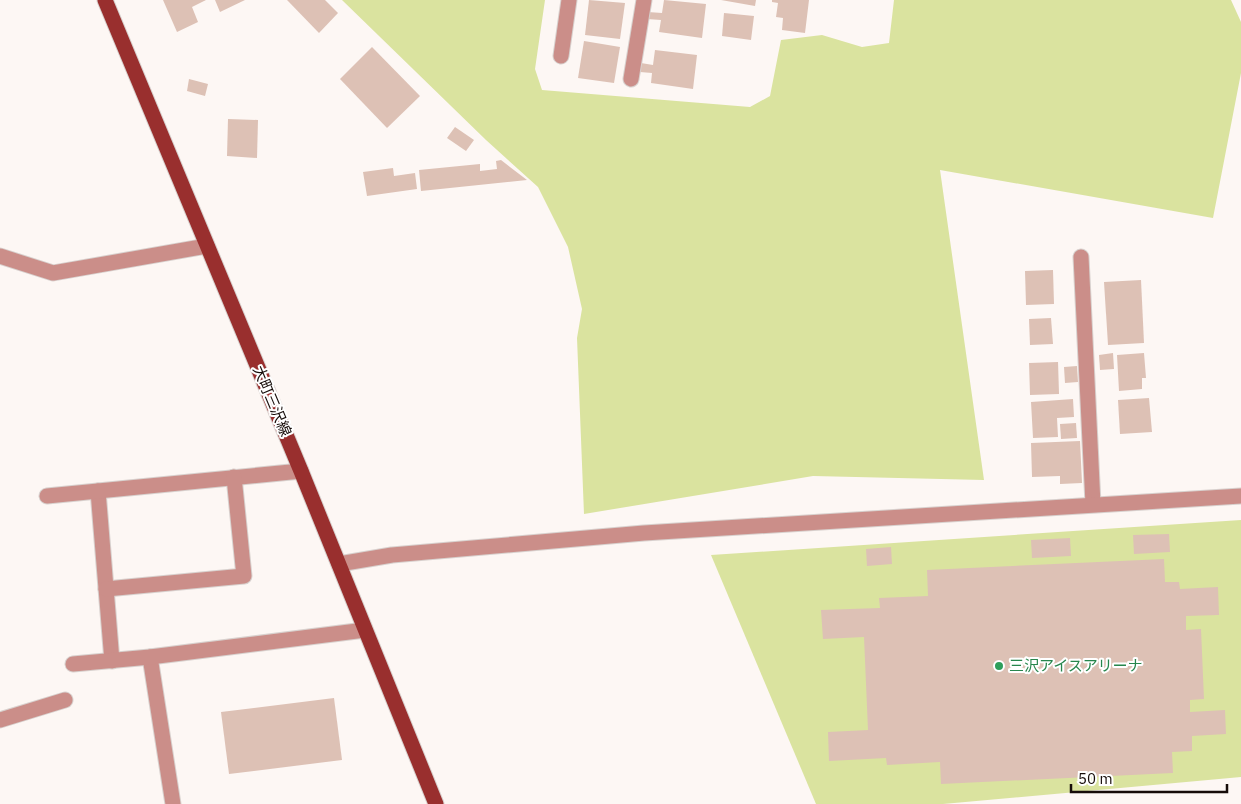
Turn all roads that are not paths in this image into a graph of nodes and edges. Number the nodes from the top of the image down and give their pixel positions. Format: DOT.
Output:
graph roads {
  1 [pos="105,0"];
  2 [pos="569,0"];
  3 [pos="644,0"];
  4 [pos="561,56"];
  5 [pos="631,79"];
  6 [pos="207,246"];
  7 [pos="0,256"];
  8 [pos="1081,257"];
  9 [pos="301,471"];
  10 [pos="234,477"];
  11 [pos="98,491"];
  12 [pos="47,496"];
  13 [pos="1241,496"];
  14 [pos="1093,504"];
  15 [pos="339,564"];
  16 [pos="106,589"];
  17 [pos="365,630"];
  18 [pos="150,657"];
  19 [pos="112,660"];
  20 [pos="73,664"];
  21 [pos="65,700"];
  22 [pos="0,720"];
  23 [pos="173,804"];
  24 [pos="436,804"];
  1 -- 6 [label="main road, 大町三沢線"];
  2 -- 4 [label="street"];
  3 -- 5 [label="street"];
  6 -- 7 [label="street"];
  6 -- 9 [label="main road, 大町三沢線"];
  8 -- 14 [label="street"];
  9 -- 10 [label="street"];
  9 -- 15 [label="main road, 大町三沢線"];
  10 -- 11 [label="street"];
  10 -- 16 [label="street"];
  11 -- 12 [label="street"];
  11 -- 16 [label="street"];
  13 -- 14 [label="street"];
  14 -- 15 [label="street"];
  15 -- 17 [label="main road, 大町三沢線"];
  16 -- 19 [label="street"];
  17 -- 18 [label="street"];
  17 -- 24 [label="main road, 大町三沢線"];
  18 -- 19 [label="street"];
  18 -- 23 [label="street"];
  19 -- 20 [label="street"];
  21 -- 22 [label="street"];
}
